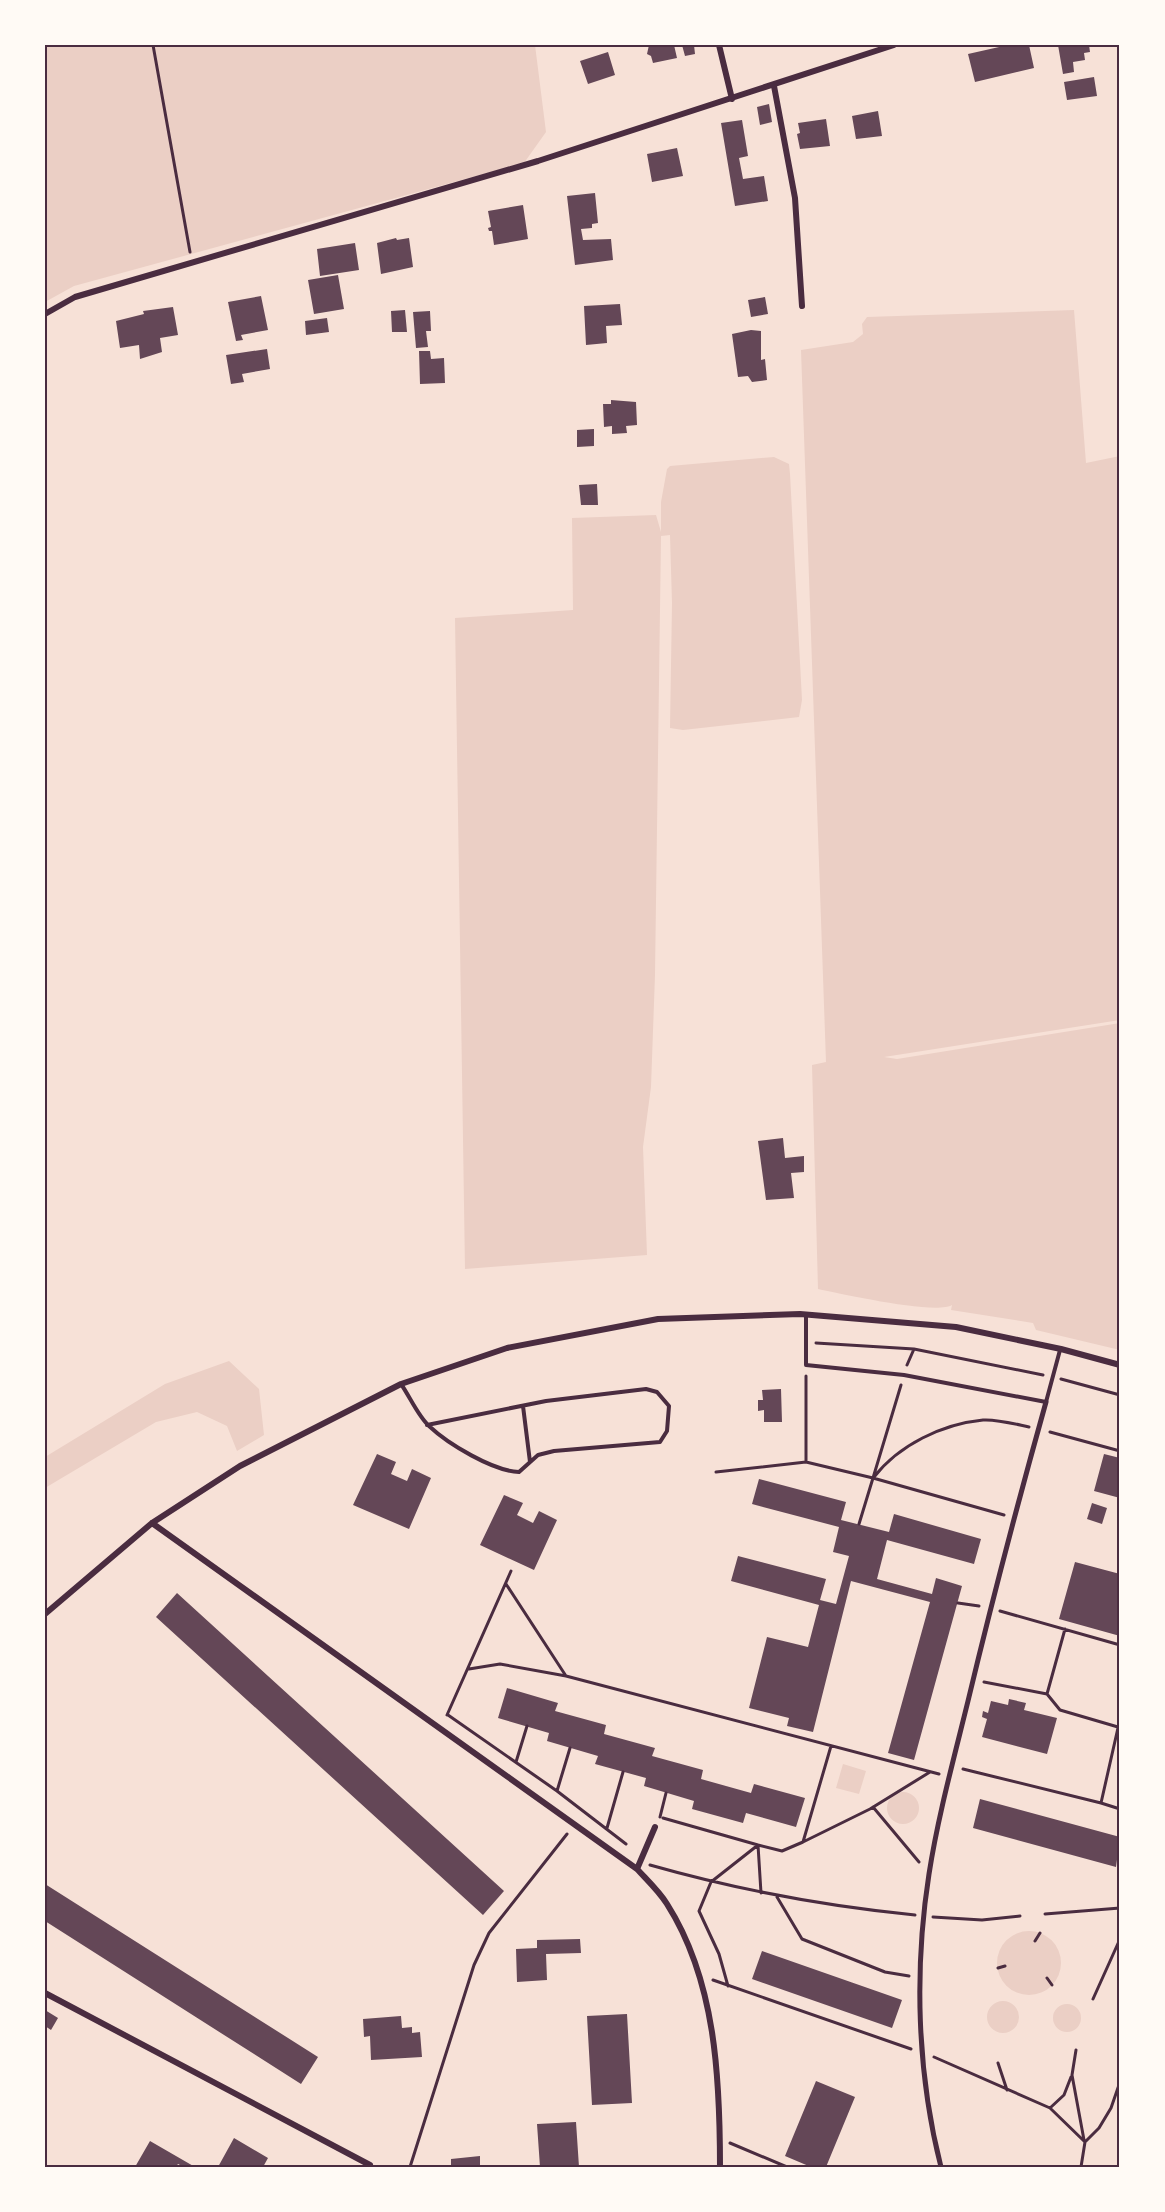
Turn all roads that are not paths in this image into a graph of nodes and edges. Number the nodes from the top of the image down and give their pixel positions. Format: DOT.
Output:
graph roads {
  1 [pos="719,45"];
  2 [pos="894,45"];
  3 [pos="774,86"];
  4 [pos="732,99"];
  5 [pos="802,306"];
  6 [pos="45,314"];
  7 [pos="807,1314"];
  8 [pos="1061,1349"];
  9 [pos="1120,1365"];
  10 [pos="401,1384"];
  11 [pos="1046,1402"];
  12 [pos="523,1406"];
  13 [pos="428,1425"];
  14 [pos="530,1462"];
  15 [pos="152,1523"];
  16 [pos="45,1614"];
  17 [pos="655,1827"];
  18 [pos="639,1865"];
  19 [pos="45,1993"];
  20 [pos="369,2165"];
  21 [pos="720,2167"];
  22 [pos="941,2167"];
  1 -- 4 [label="street"];
  2 -- 3 [label="street"];
  3 -- 4 [label="street"];
  3 -- 5 [label="street"];
  4 -- 6 [label="street"];
  7 -- 8 [label="street"];
  7 -- 10 [label="street"];
  7 -- 11 [label="lane"];
  8 -- 9 [label="street"];
  8 -- 11 [label="lane"];
  10 -- 13 [label="lane"];
  10 -- 15 [label="street"];
  11 -- 22 [label="street"];
  12 -- 13 [label="lane"];
  12 -- 14 [label="lane"];
  12 -- 14 [label="lane"];
  13 -- 14 [label="lane"];
  15 -- 16 [label="street"];
  15 -- 18 [label="street"];
  17 -- 18 [label="street"];
  18 -- 21 [label="street"];
  19 -- 20 [label="street"];
}
